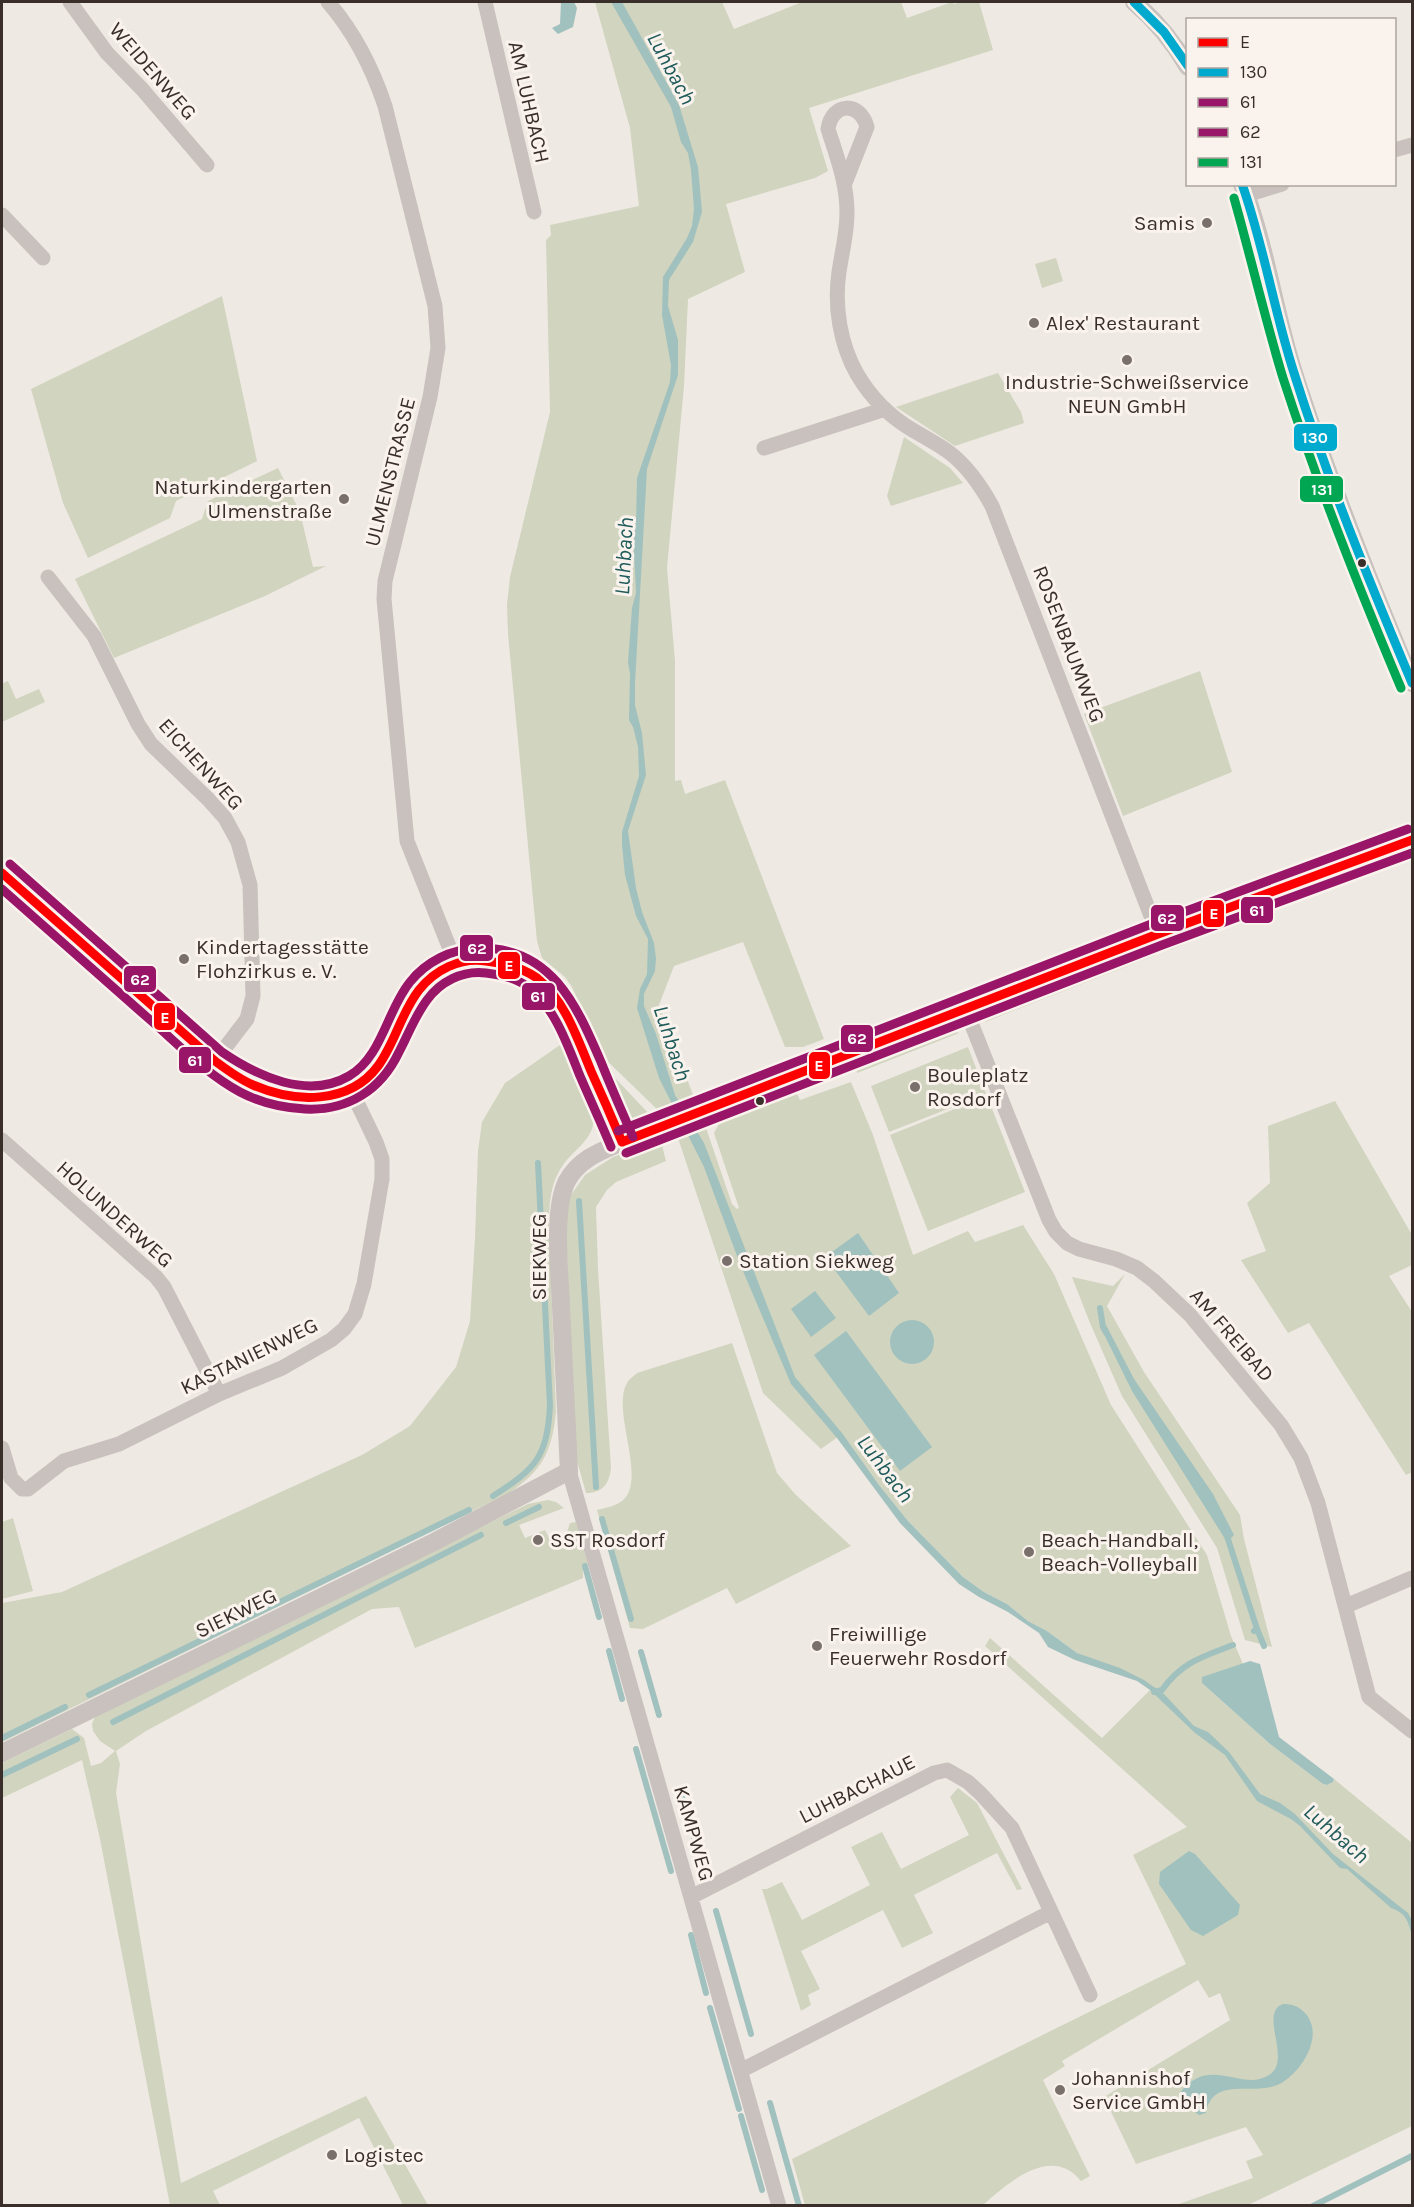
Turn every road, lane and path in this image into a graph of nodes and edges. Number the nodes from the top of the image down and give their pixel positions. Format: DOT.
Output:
graph roads {
  1 [pos="70,2"];
  2 [pos="328,2"];
  3 [pos="485,2"];
  4 [pos="1134,2"];
  5 [pos="1186,64"];
  6 [pos="1413,145"];
  7 [pos="1396,150"];
  8 [pos="207,165"];
  9 [pos="845,183"];
  10 [pos="1269,186"];
  11 [pos="1244,190"];
  12 [pos="534,212"];
  13 [pos="2,214"];
  14 [pos="43,258"];
  15 [pos="885,409"];
  16 [pos="765,448"];
  17 [pos="48,577"];
  18 [pos="1413,683"];
  19 [pos="1413,840"];
  20 [pos="2,873"];
  21 [pos="1158,934"];
  22 [pos="456,964"];
  23 [pos="966,1010"];
  24 [pos="215,1061"];
  25 [pos="351,1090"];
  26 [pos="2,1140"];
  27 [pos="622,1142"];
  28 [pos="219,1394"];
  29 [pos="2,1448"];
  30 [pos="569,1472"];
  31 [pos="1413,1578"];
  32 [pos="1346,1606"];
  33 [pos="1413,1731"];
  34 [pos="2,1753"];
  35 [pos="691,1897"];
  36 [pos="1051,1912"];
  37 [pos="1090,1995"];
  38 [pos="742,2070"];
  39 [pos="779,2205"];
  1 -- 8 [label="street, WEIDENWEG"];
  2 -- 22 [label="street, ULMENSTRASSE"];
  3 -- 12 [label="street, AM LUHBACH"];
  4 -- 5 [label="street"];
  6 -- 7 [label="street"];
  9 -- 15 [label="street, ROSENBAUMWEG"];
  10 -- 11 [label="street"];
  11 -- 18 [label="street"];
  13 -- 14 [label="street"];
  15 -- 16 [label="street"];
  15 -- 21 [label="street, ROSENBAUMWEG"];
  17 -- 24 [label="street, EICHENWEG"];
  19 -- 21 [label="street, SIEKWEG"];
  20 -- 24 [label="street"];
  21 -- 23 [label="street, SIEKWEG"];
  22 -- 25 [label="street"];
  22 -- 27 [label="street"];
  23 -- 27 [label="street, SIEKWEG"];
  23 -- 32 [label="street, AM FREIBAD"];
  24 -- 25 [label="street"];
  25 -- 28 [label="street, KASTANIENWEG"];
  26 -- 28 [label="street, HOLUNDERWEG"];
  27 -- 30 [label="street, SIEKWEG"];
  28 -- 29 [label="street, KASTANIENWEG"];
  30 -- 34 [label="street, SIEKWEG"];
  30 -- 35 [label="street, KAMPWEG"];
  31 -- 32 [label="street"];
  32 -- 33 [label="street, AM FREIBAD"];
  35 -- 36 [label="street, LUHBACHAUE"];
  35 -- 38 [label="street, KAMPWEG"];
  36 -- 37 [label="street, LUHBACHAUE"];
  36 -- 38 [label="street"];
  38 -- 39 [label="street, KAMPWEG"];
}
